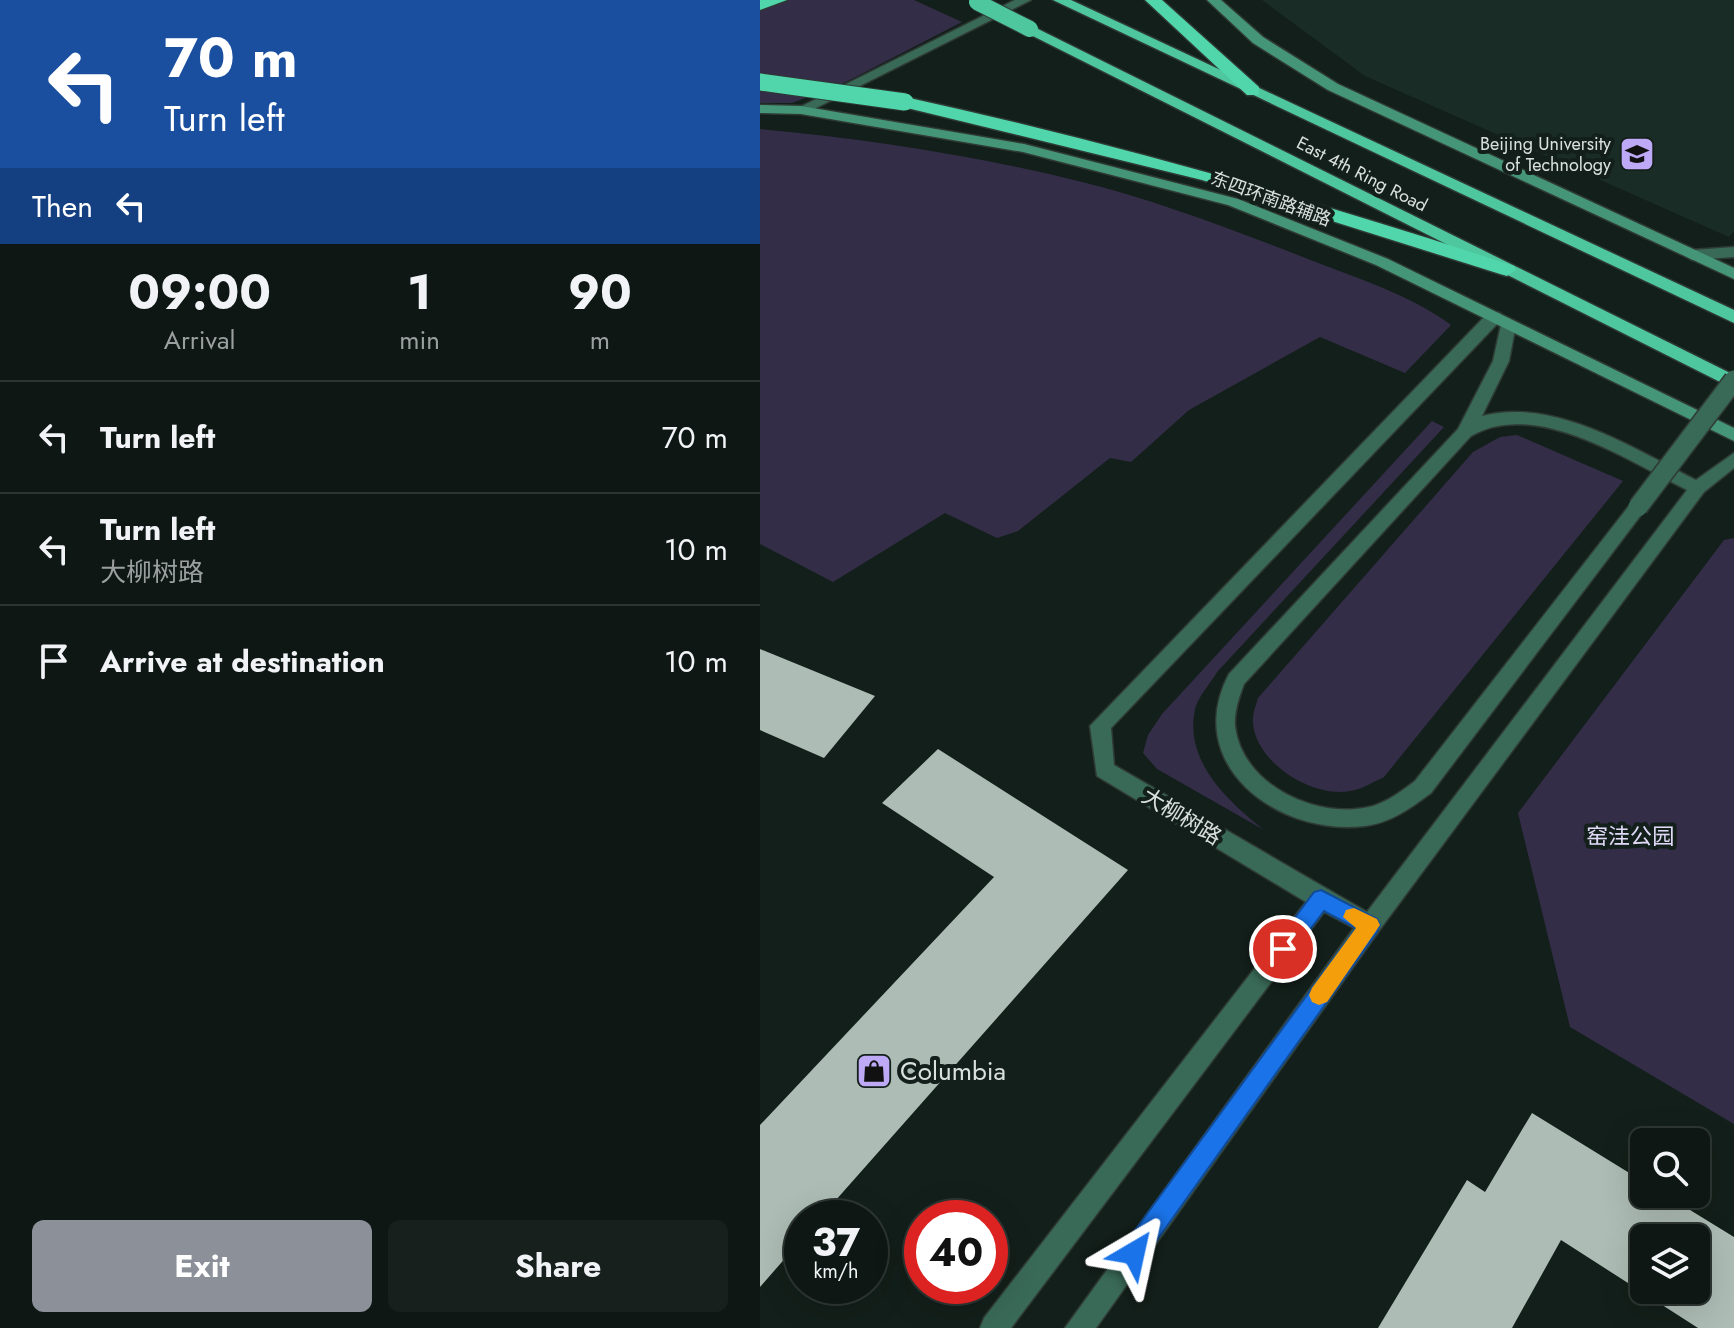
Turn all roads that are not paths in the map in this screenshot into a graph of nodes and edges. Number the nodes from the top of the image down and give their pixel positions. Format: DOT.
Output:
graph roads {
  1 [pos="779,0"];
  2 [pos="1025,0"];
  3 [pos="1060,0"];
  4 [pos="1153,0"];
  5 [pos="1213,0"];
  6 [pos="975,1"];
  7 [pos="760,5"];
  8 [pos="760,82"];
  9 [pos="1253,91"];
  10 [pos="760,109"];
  11 [pos="801,110"];
  12 [pos="1734,252"];
  13 [pos="1692,255"];
  14 [pos="1507,270"];
  15 [pos="1734,274"];
  16 [pos="1734,317"];
  17 [pos="1501,321"];
  18 [pos="1734,381"];
  19 [pos="1465,432"];
  20 [pos="1734,435"];
  21 [pos="1734,459"];
  22 [pos="1698,488"];
  23 [pos="1321,899"];
  24 [pos="1370,925"];
  25 [pos="994,1328"];
  26 [pos="1079,1328"];
  1 -- 7 [label="highway"];
  2 -- 11 [label="street"];
  3 -- 9 [label="highway, East 4th Ring Road"];
  4 -- 9 [label="highway"];
  5 -- 13 [label="main road"];
  6 -- 14 [label="highway, East 4th Ring Road, bridge"];
  8 -- 14 [label="highway, bridge"];
  9 -- 16 [label="highway, East 4th Ring Road"];
  10 -- 11 [label="main road, 东四环南路辅路"];
  11 -- 17 [label="main road, 东四环南路辅路"];
  12 -- 13 [label="street"];
  13 -- 15 [label="main road"];
  14 -- 18 [label="highway, East 4th Ring Road"];
  17 -- 19 [label="street"];
  17 -- 20 [label="main road, 东四环南路辅路"];
  17 -- 23 [label="street, 大柳树路"];
  18 -- 19 [label="street, bridge"];
  19 -- 22 [label="street"];
  21 -- 22 [label="street"];
  22 -- 24 [label="street"];
  23 -- 24 [label="street"];
  23 -- 25 [label="street"];
  24 -- 26 [label="street"];
}
